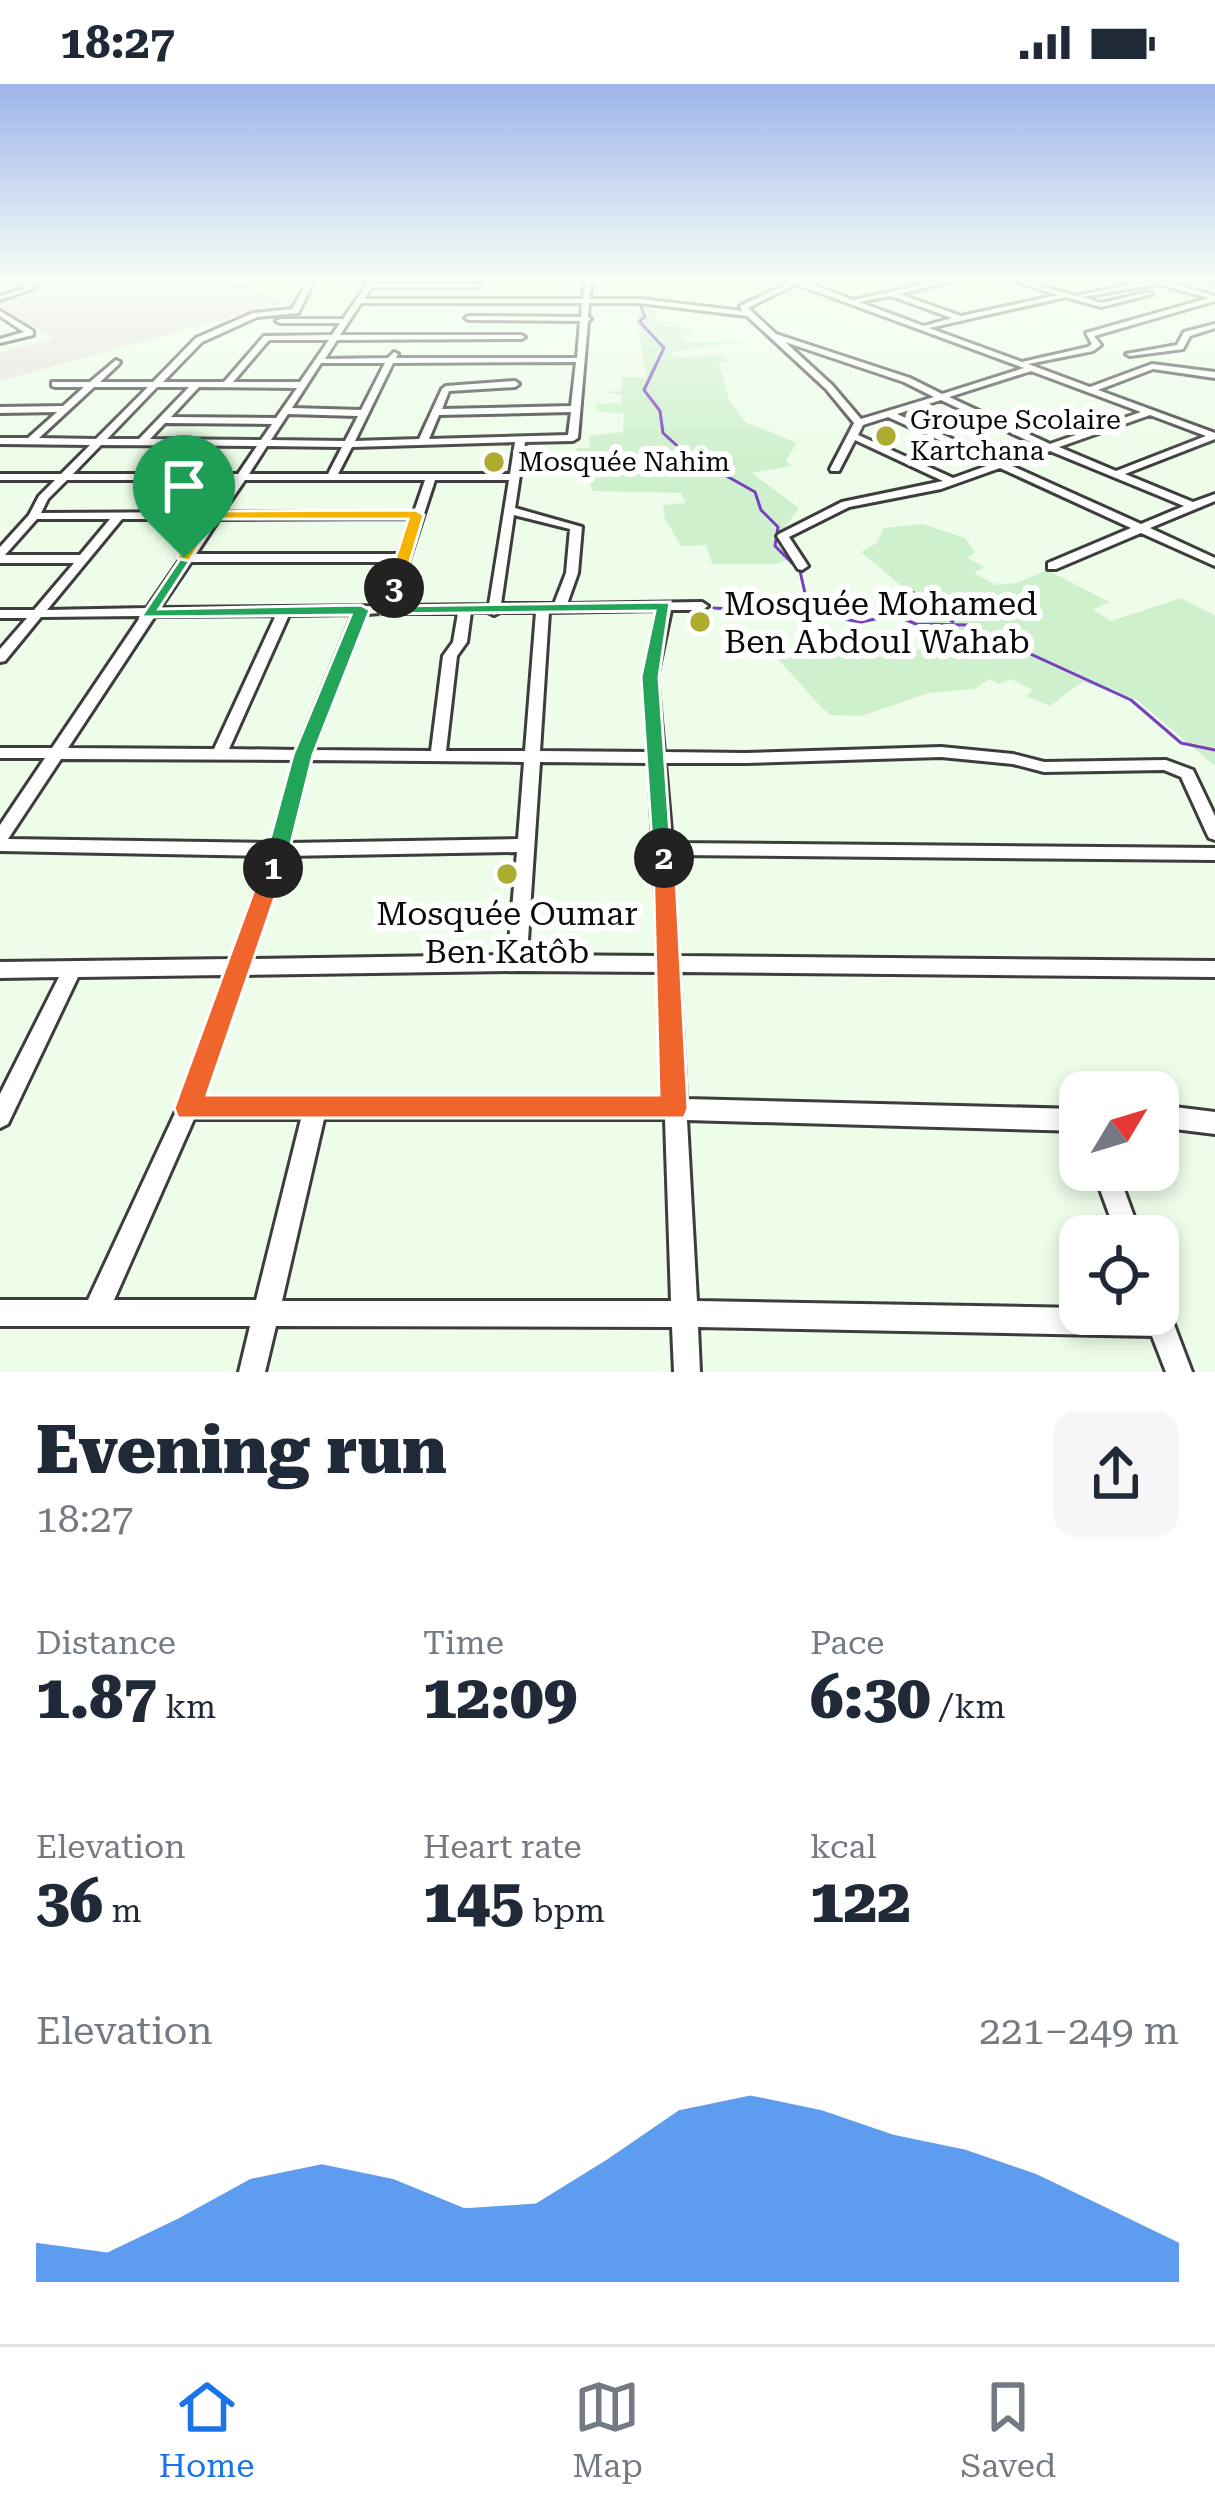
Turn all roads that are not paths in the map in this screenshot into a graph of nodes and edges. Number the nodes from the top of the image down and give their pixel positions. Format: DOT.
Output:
graph roads {
  1 [pos="199,340"];
  2 [pos="265,340"];
  3 [pos="335,340"];
  4 [pos="398,340"];
  5 [pos="519,340"];
  6 [pos="584,340"];
  7 [pos="778,340"];
  8 [pos="786,340"];
  9 [pos="962,340"];
  10 [pos="1093,340"];
  11 [pos="1184,340"];
  12 [pos="1097,345"];
  13 [pos="1130,354"];
  14 [pos="392,360"];
  15 [pos="321,361"];
  16 [pos="516,361"];
  17 [pos="582,361"];
  18 [pos="116,362"];
  19 [pos="1023,363"];
  20 [pos="1152,366"];
  21 [pos="1036,368"];
  22 [pos="1215,375"];
  23 [pos="55,384"];
  24 [pos="227,384"];
  25 [pos="514,384"];
  26 [pos="92,385"];
  27 [pos="153,385"];
  28 [pos="196,385"];
  29 [pos="303,385"];
  30 [pos="1089,390"];
  31 [pos="936,395"];
  32 [pos="66,409"];
  33 [pos="0,410"];
  34 [pos="576,410"];
  35 [pos="435,412"];
  36 [pos="493,412"];
  37 [pos="887,412"];
  38 [pos="1150,412"];
  39 [pos="362,413"];
  40 [pos="284,416"];
  41 [pos="163,420"];
  42 [pos="859,423"];
  43 [pos="853,436"];
  44 [pos="1215,436"];
  45 [pos="520,440"];
  46 [pos="0,441"];
  47 [pos="31,441"];
  48 [pos="101,441"];
  49 [pos="142,442"];
  50 [pos="262,442"];
  51 [pos="423,442"];
  52 [pos="347,444"];
  53 [pos="1053,447"];
  54 [pos="1001,466"];
  55 [pos="835,469"];
  56 [pos="1116,474"];
  57 [pos="0,476"];
  58 [pos="67,477"];
  59 [pos="431,477"];
  60 [pos="514,477"];
  61 [pos="236,478"];
  62 [pos="331,478"];
  63 [pos="953,482"];
  64 [pos="1215,497"];
  65 [pos="1193,506"];
  66 [pos="508,510"];
  67 [pos="212,515"];
  68 [pos="416,515"];
  69 [pos="34,516"];
  70 [pos="118,517"];
  71 [pos="1141,529"];
  72 [pos="0,556"];
  73 [pos="184,558"];
  74 [pos="403,558"];
  75 [pos="81,559"];
  76 [pos="1215,562"];
  77 [pos="802,566"];
  78 [pos="1052,566"];
  79 [pos="572,573"];
  80 [pos="664,606"];
  81 [pos="702,606"];
  82 [pos="588,607"];
  83 [pos="551,608"];
  84 [pos="285,610"];
  85 [pos="361,610"];
  86 [pos="494,610"];
  87 [pos="386,611"];
  88 [pos="465,611"];
  89 [pos="0,614"];
  90 [pos="147,614"];
  91 [pos="36,615"];
  92 [pos="0,658"];
  93 [pos="56,752"];
  94 [pos="0,753"];
  95 [pos="220,753"];
  96 [pos="438,753"];
  97 [pos="534,753"];
  98 [pos="657,754"];
  99 [pos="303,755"];
  100 [pos="1215,834"];
  101 [pos="0,842"];
  102 [pos="526,845"];
  103 [pos="664,849"];
  104 [pos="279,850"];
  105 [pos="1215,854"];
  106 [pos="517,963"];
  107 [pos="666,964"];
  108 [pos="239,966"];
  109 [pos="1215,969"];
  110 [pos="0,970"];
  111 [pos="72,970"];
  112 [pos="188,1108"];
  113 [pos="315,1108"];
  114 [pos="674,1109"];
  115 [pos="0,1117"];
  116 [pos="1059,1119"];
  117 [pos="1179,1119"];
  118 [pos="1215,1123"];
  119 [pos="96,1312"];
  120 [pos="0,1313"];
  121 [pos="266,1314"];
  122 [pos="684,1314"];
  123 [pos="1059,1318"];
  124 [pos="1165,1335"];
  125 [pos="252,1372"];
  126 [pos="687,1372"];
  127 [pos="1179,1372"];
  1 -- 27 [label="street"];
  2 -- 24 [label="street"];
  3 -- 15 [label="street"];
  4 -- 14 [label="street"];
  5 -- 16 [label="street"];
  6 -- 17 [label="street"];
  7 -- 42 [label="street"];
  8 -- 31 [label="street"];
  9 -- 19 [label="street"];
  10 -- 12 [label="street"];
  11 -- 13 [label="street"];
  12 -- 13 [label="street"];
  12 -- 19 [label="street"];
  13 -- 20 [label="street"];
  14 -- 15 [label="street"];
  14 -- 16 [label="street"];
  14 -- 39 [label="street"];
  15 -- 29 [label="street"];
  16 -- 17 [label="street"];
  16 -- 25 [label="street"];
  17 -- 34 [label="street"];
  18 -- 26 [label="street"];
  19 -- 21 [label="street"];
  20 -- 22 [label="street"];
  20 -- 30 [label="street"];
  21 -- 30 [label="street"];
  21 -- 31 [label="street"];
  23 -- 26 [label="street"];
  24 -- 28 [label="street"];
  24 -- 29 [label="street"];
  25 -- 35 [label="street"];
  25 -- 36 [label="street"];
  26 -- 27 [label="street"];
  26 -- 32 [label="street"];
  27 -- 28 [label="street"];
  27 -- 48 [label="street"];
  28 -- 41 [label="street"];
  29 -- 40 [label="street"];
  30 -- 38 [label="street"];
  31 -- 37 [label="street"];
  31 -- 53 [label="street"];
  32 -- 33 [label="street"];
  32 -- 47 [label="street"];
  34 -- 36 [label="street"];
  34 -- 45 [label="street"];
  35 -- 36 [label="street"];
  35 -- 51 [label="street"];
  37 -- 42 [label="street"];
  37 -- 54 [label="street"];
  38 -- 44 [label="street"];
  38 -- 53 [label="street"];
  39 -- 40 [label="street"];
  39 -- 52 [label="street"];
  40 -- 41 [label="street"];
  40 -- 50 [label="street"];
  41 -- 49 [label="street"];
  42 -- 43 [label="street"];
  43 -- 55 [label="street"];
  43 -- 63 [label="street"];
  44 -- 56 [label="street"];
  45 -- 51 [label="street"];
  45 -- 60 [label="street"];
  46 -- 47 [label="street"];
  47 -- 48 [label="street"];
  48 -- 49 [label="street"];
  48 -- 58 [label="street"];
  49 -- 50 [label="street"];
  50 -- 52 [label="street"];
  50 -- 61 [label="street"];
  51 -- 52 [label="street"];
  52 -- 62 [label="street"];
  53 -- 54 [label="street"];
  53 -- 56 [label="street"];
  54 -- 63 [label="street"];
  54 -- 71 [label="street"];
  56 -- 65 [label="street"];
  57 -- 58 [label="street"];
  58 -- 61 [label="street"];
  58 -- 69 [label="street"];
  59 -- 60 [label="street"];
  59 -- 62 [label="street"];
  59 -- 68 [label="street"];
  60 -- 66 [label="street"];
  61 -- 62 [label="street"];
  61 -- 67 [label="street"];
  63 -- 77 [label="street"];
  64 -- 65 [label="street"];
  65 -- 71 [label="street"];
  66 -- 79 [label="street"];
  66 -- 86 [label="street"];
  67 -- 68 [label="street"];
  67 -- 70 [label="street"];
  67 -- 73 [label="street"];
  68 -- 74 [label="street"];
  69 -- 70 [label="street"];
  69 -- 72 [label="street"];
  70 -- 75 [label="street"];
  71 -- 76 [label="street"];
  71 -- 78 [label="street"];
  72 -- 75 [label="street"];
  73 -- 74 [label="street"];
  73 -- 90 [label="street"];
  74 -- 87 [label="street"];
  75 -- 91 [label="street"];
  79 -- 82 [label="street"];
  79 -- 83 [label="street"];
  80 -- 81 [label="street"];
  80 -- 82 [label="street"];
  80 -- 98 [label="street"];
  82 -- 83 [label="street"];
  83 -- 86 [label="street"];
  83 -- 97 [label="street"];
  84 -- 85 [label="street"];
  84 -- 90 [label="street"];
  84 -- 95 [label="street"];
  85 -- 87 [label="street"];
  85 -- 99 [label="street"];
  86 -- 88 [label="street"];
  87 -- 88 [label="street"];
  88 -- 96 [label="street"];
  89 -- 91 [label="street"];
  90 -- 91 [label="street"];
  90 -- 93 [label="street"];
  91 -- 92 [label="street"];
  93 -- 94 [label="street"];
  93 -- 95 [label="street"];
  93 -- 101 [label="street"];
  95 -- 99 [label="street"];
  96 -- 97 [label="street"];
  96 -- 99 [label="street"];
  97 -- 98 [label="street"];
  97 -- 102 [label="street"];
  98 -- 100 [label="street"];
  98 -- 103 [label="street"];
  99 -- 104 [label="street"];
  101 -- 104 [label="street"];
  102 -- 104 [label="street"];
  102 -- 106 [label="street"];
  103 -- 105 [label="street"];
  103 -- 107 [label="street"];
  104 -- 108 [label="street"];
  106 -- 107 [label="street"];
  106 -- 108 [label="street"];
  107 -- 109 [label="street"];
  107 -- 114 [label="street"];
  108 -- 111 [label="street"];
  108 -- 112 [label="street"];
  110 -- 111 [label="street"];
  111 -- 115 [label="street"];
  112 -- 113 [label="street"];
  112 -- 119 [label="street"];
  113 -- 114 [label="street"];
  113 -- 121 [label="street"];
  114 -- 116 [label="street"];
  114 -- 122 [label="street"];
  117 -- 118 [label="street"];
  119 -- 120 [label="street"];
  119 -- 121 [label="street"];
  121 -- 122 [label="street"];
  121 -- 125 [label="street"];
  122 -- 123 [label="street"];
  122 -- 126 [label="street"];
  124 -- 127 [label="street"];
}
